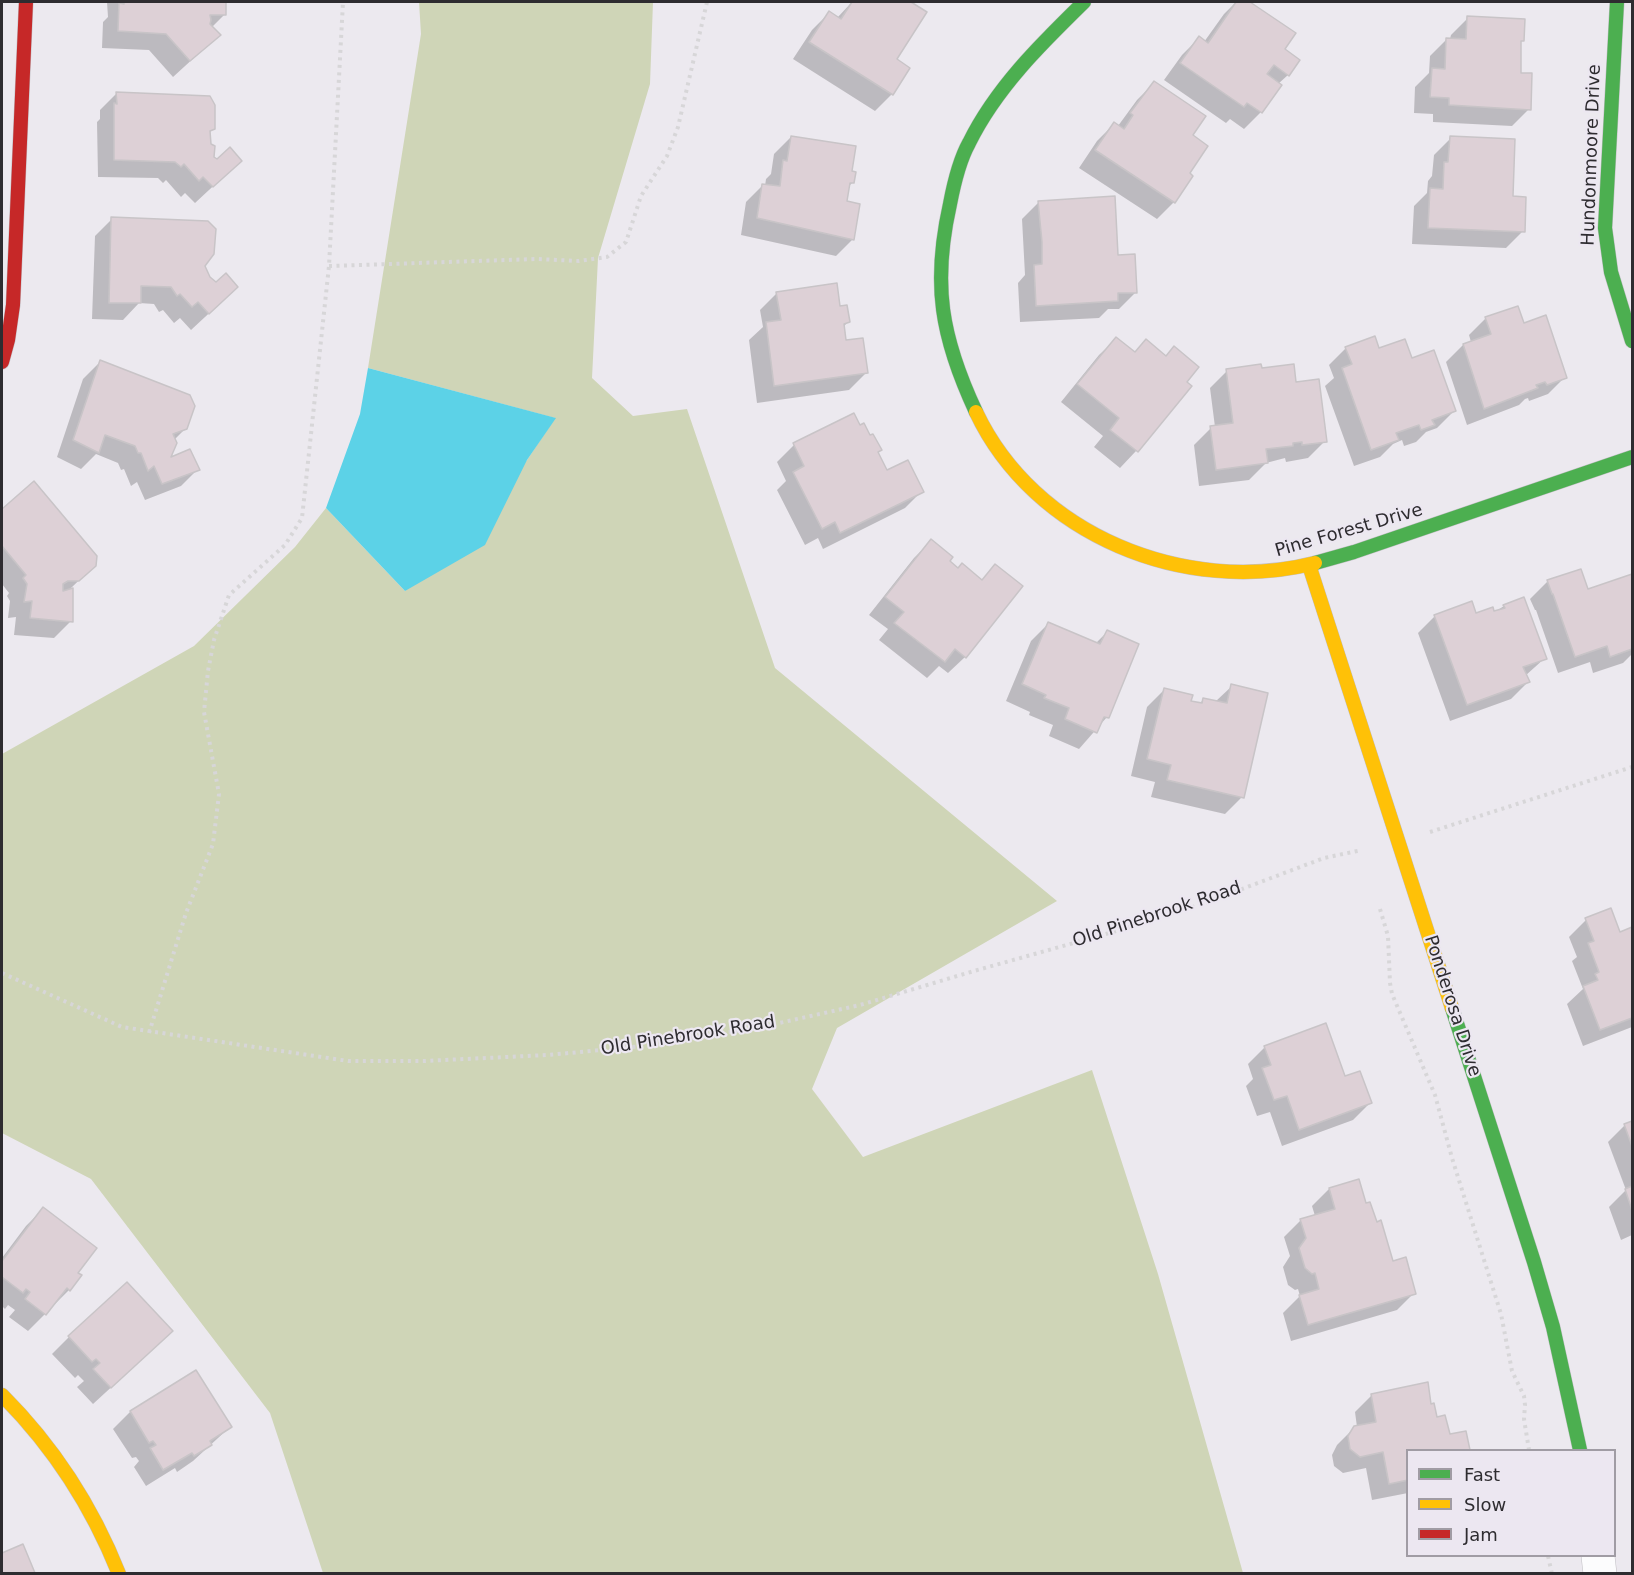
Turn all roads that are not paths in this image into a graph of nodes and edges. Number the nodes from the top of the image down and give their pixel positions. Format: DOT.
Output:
graph roads {
  1 [pos="26,2"];
  2 [pos="1084,2"];
  3 [pos="1617,2"];
  4 [pos="12,65"];
  5 [pos="1632,341"];
  6 [pos="4,347"];
  7 [pos="1632,457"];
  8 [pos="1309,565"];
  9 [pos="2,1395"];
  10 [pos="1580,1449"];
  11 [pos="1598,1557"];
  12 [pos="119,1574"];
  13 [pos="1600,1574"];
  1 -- 4 [label="street"];
  2 -- 8 [label="street, Pine Forest Drive"];
  3 -- 5 [label="street, Hundonmoore Drive"];
  4 -- 6 [label="street"];
  7 -- 8 [label="street, Pine Forest Drive"];
  8 -- 10 [label="street, Ponderosa Drive"];
  9 -- 12 [label="street"];
  11 -- 13 [label="street"];
}
